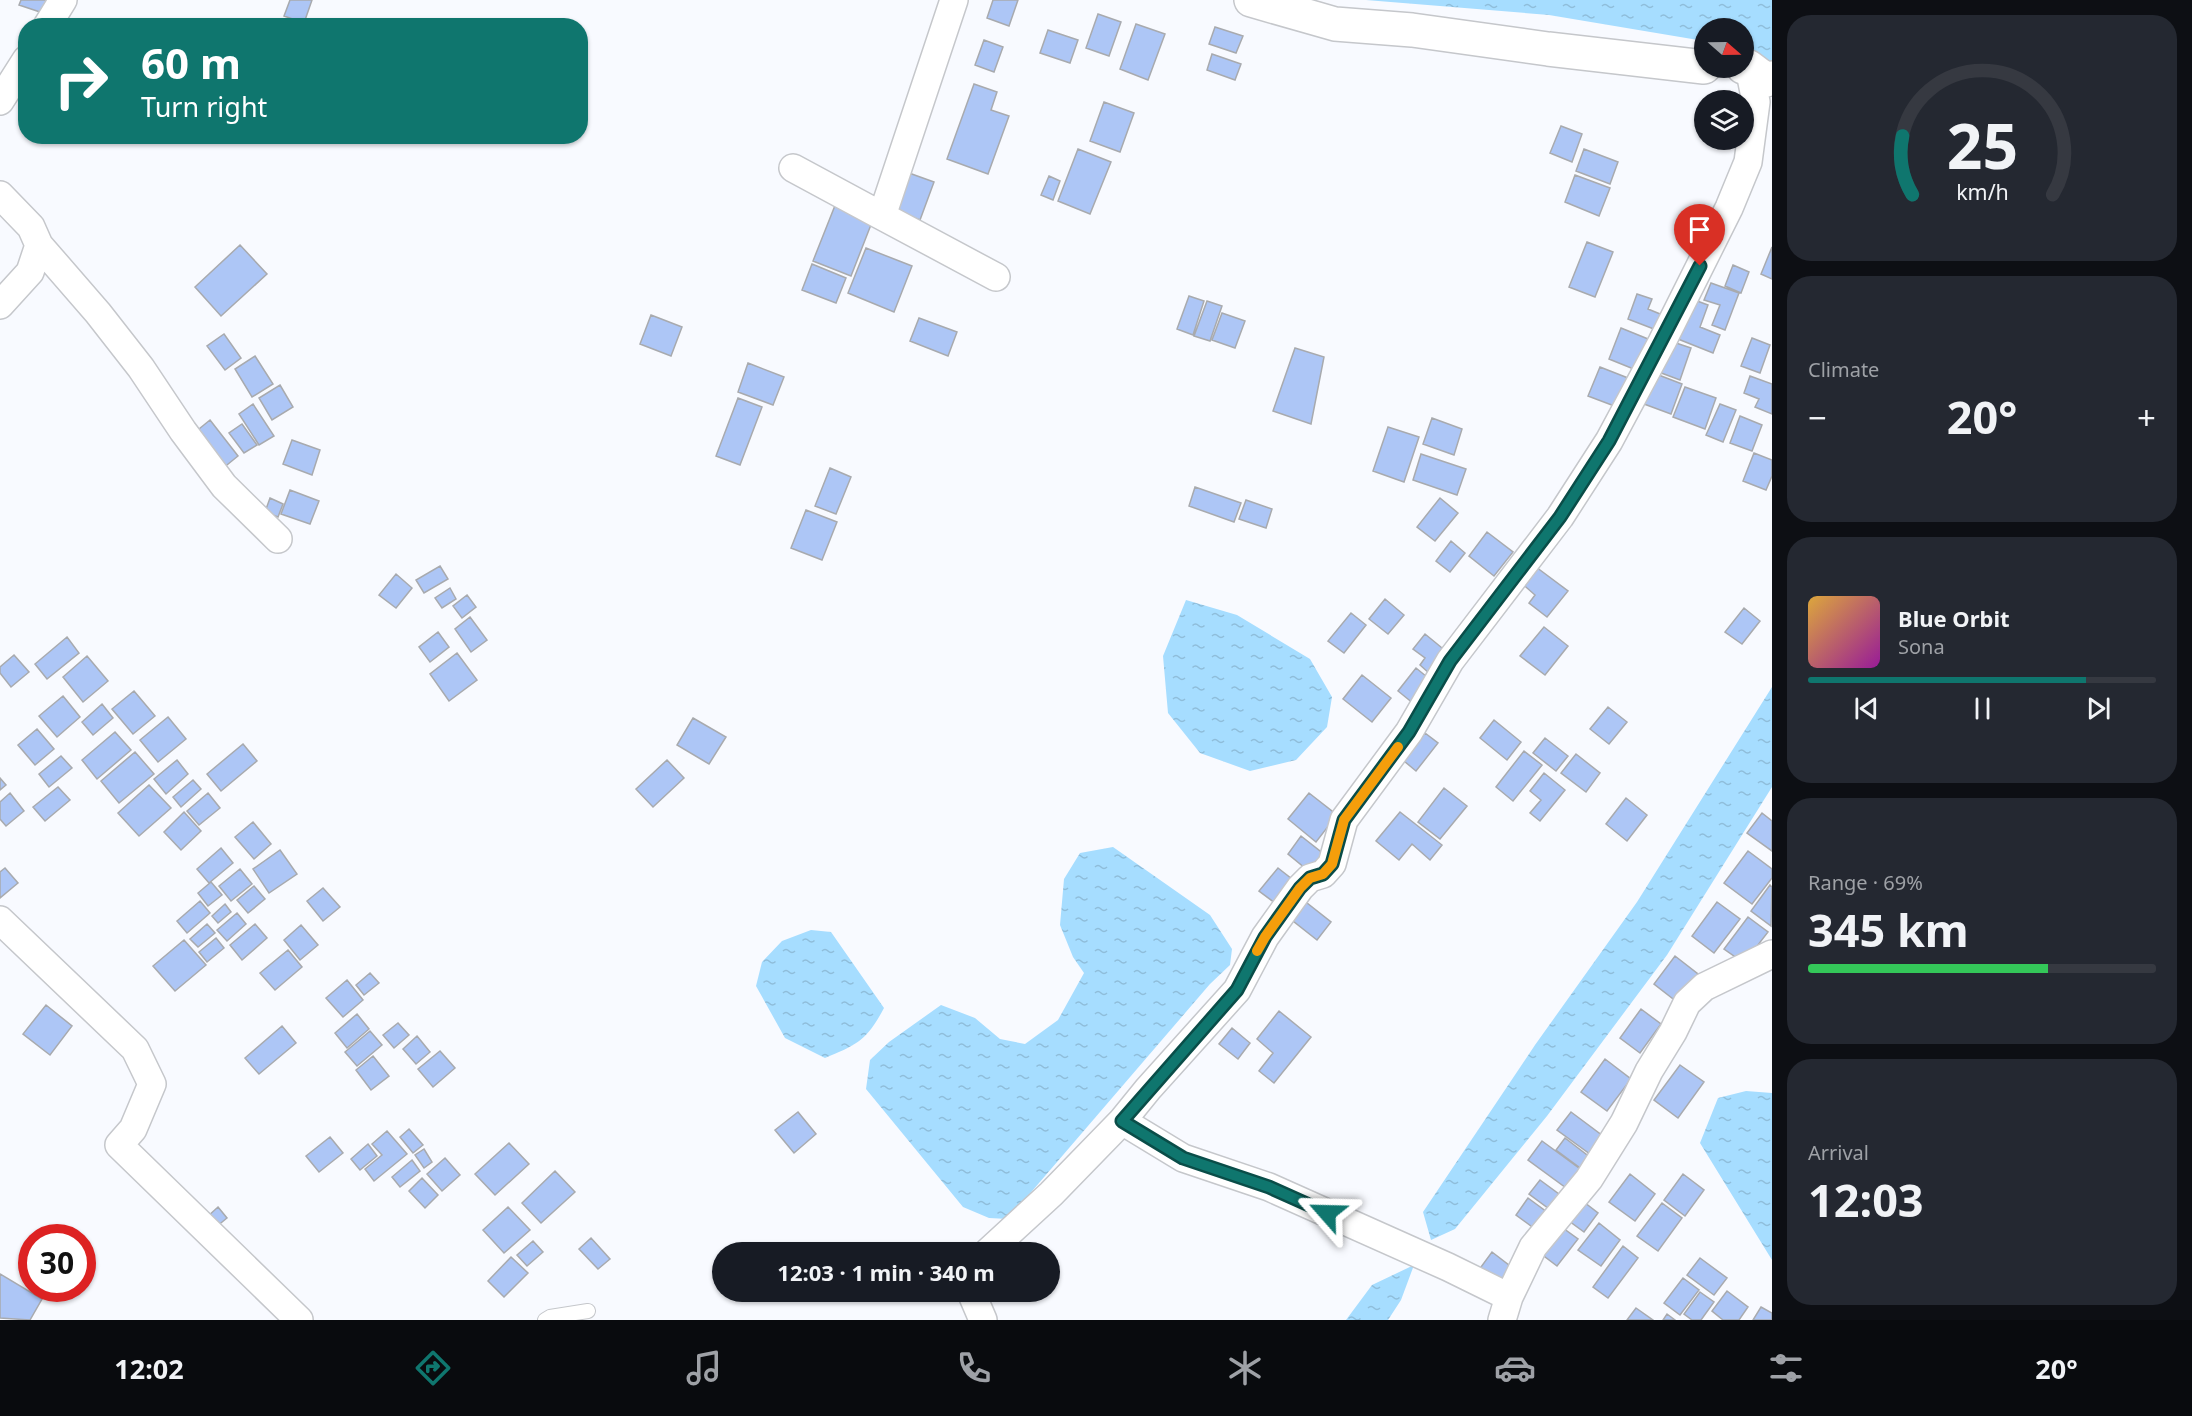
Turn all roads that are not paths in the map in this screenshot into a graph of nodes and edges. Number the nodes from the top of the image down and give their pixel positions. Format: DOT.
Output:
graph roads {
  1 [pos="63,0"];
  2 [pos="954,0"];
  3 [pos="1251,0"];
  4 [pos="52,18"];
  5 [pos="1694,66"];
  6 [pos="18,73"];
  7 [pos="1754,78"];
  8 [pos="0,101"];
  9 [pos="793,168"];
  10 [pos="0,195"];
  11 [pos="882,216"];
  12 [pos="39,245"];
  13 [pos="996,277"];
  14 [pos="0,304"];
  15 [pos="278,539"];
  16 [pos="0,920"];
  17 [pos="1772,954"];
  18 [pos="1122,1121"];
  19 [pos="999,1242"];
  20 [pos="975,1302"];
  21 [pos="1505,1308"];
  22 [pos="588,1311"];
  23 [pos="299,1320"];
  24 [pos="545,1320"];
  25 [pos="983,1320"];
  1 -- 4 [label="street"];
  2 -- 11 [label="street"];
  3 -- 5 [label="street"];
  6 -- 8 [label="street"];
  7 -- 18 [label="street"];
  9 -- 11 [label="street"];
  10 -- 12 [label="street"];
  11 -- 13 [label="street"];
  12 -- 14 [label="street"];
  12 -- 15 [label="street"];
  16 -- 23 [label="street"];
  17 -- 21 [label="street"];
  18 -- 19 [label="street"];
  18 -- 21 [label="street"];
  20 -- 25 [label="street"];
  22 -- 24 [label="lane"];
}
